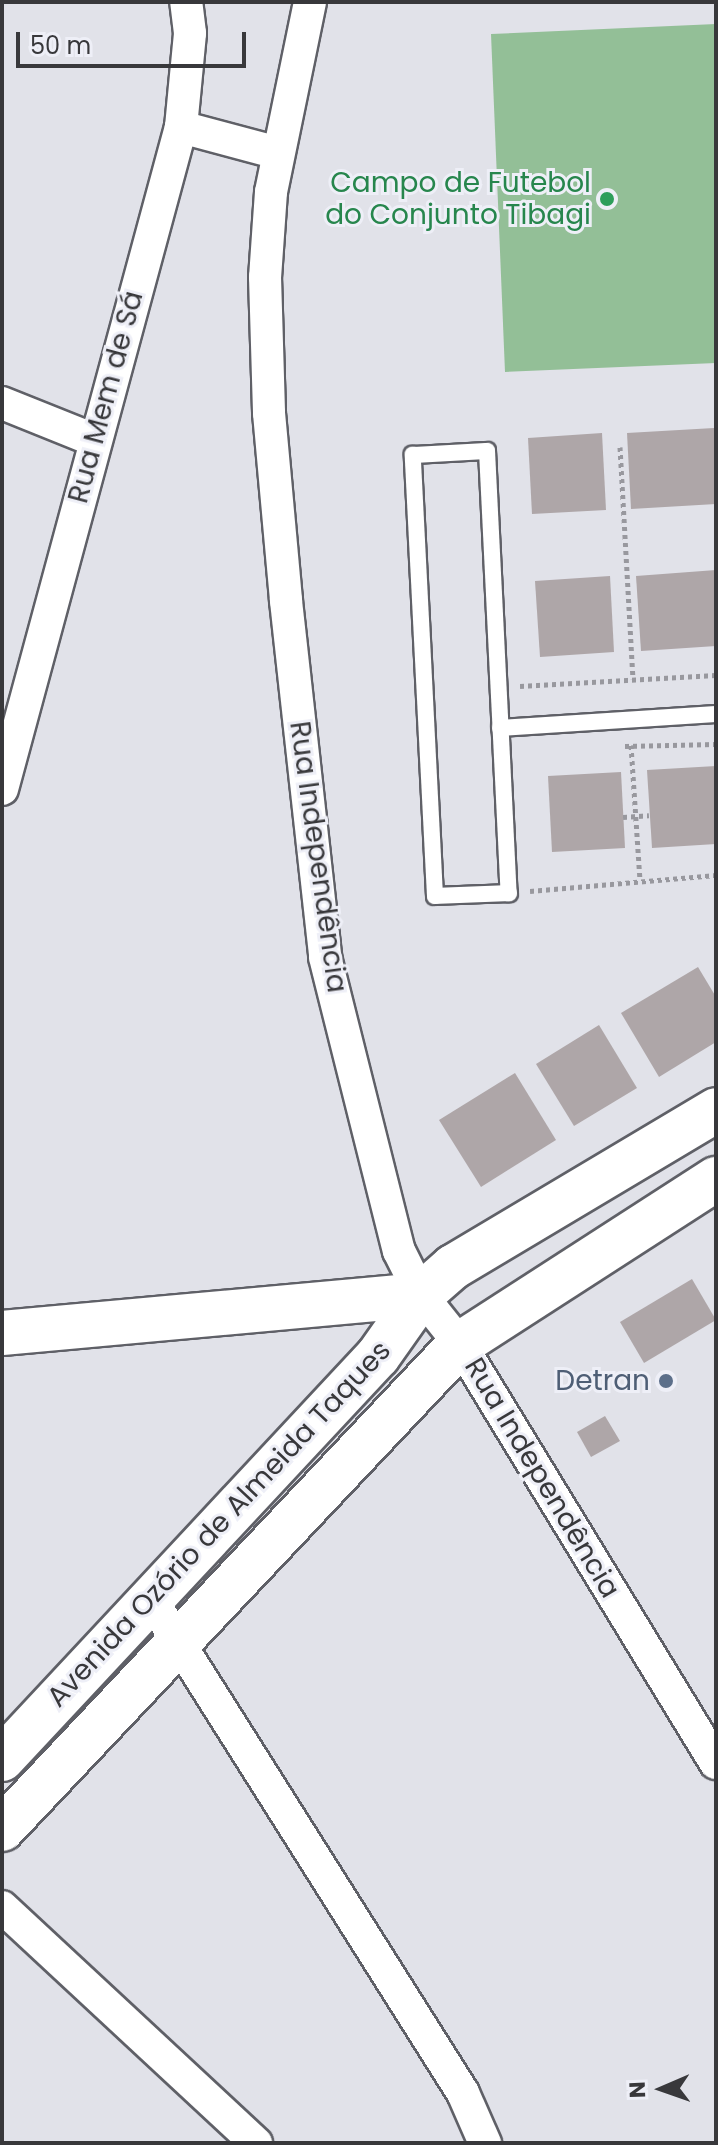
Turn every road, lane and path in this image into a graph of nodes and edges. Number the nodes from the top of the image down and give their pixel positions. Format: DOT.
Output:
graph roads {
  1 [pos="186,2"];
  2 [pos="310,2"];
  3 [pos="181,127"];
  4 [pos="278,153"];
  5 [pos="2,403"];
  6 [pos="94,440"];
  7 [pos="620,447"];
  8 [pos="716,675"];
  9 [pos="633,679"];
  10 [pos="499,687"];
  11 [pos="716,714"];
  12 [pos="629,720"];
  13 [pos="500,728"];
  14 [pos="2,789"];
  15 [pos="649,815"];
  16 [pos="636,816"];
  17 [pos="623,817"];
  18 [pos="716,875"];
  19 [pos="640,880"];
  20 [pos="509,893"];
  21 [pos="716,1110"];
  22 [pos="716,1179"];
  23 [pos="421,1295"];
  24 [pos="2,1333"];
  25 [pos="460,1344"];
  26 [pos="151,1599"];
  27 [pos="177,1642"];
  28 [pos="2,1759"];
  29 [pos="716,1763"];
  30 [pos="2,1829"];
  31 [pos="2,1907"];
  32 [pos="256,2143"];
  33 [pos="485,2143"];
  1 -- 3 [label="street, Rua Mem de Sá"];
  2 -- 4 [label="street, Rua Independência"];
  3 -- 4 [label="street"];
  3 -- 6 [label="street, Rua Mem de Sá"];
  4 -- 23 [label="street, Rua Independência"];
  5 -- 6 [label="street"];
  6 -- 14 [label="street, Rua Mem de Sá"];
  7 -- 9 [label="path"];
  8 -- 9 [label="path"];
  9 -- 10 [label="path"];
  10 -- 13 [label="lane"];
  10 -- 20 [label="lane"];
  11 -- 12 [label="lane"];
  12 -- 13 [label="lane"];
  12 -- 16 [label="path"];
  13 -- 20 [label="lane"];
  15 -- 16 [label="path"];
  16 -- 17 [label="path"];
  16 -- 19 [label="path"];
  18 -- 19 [label="path"];
  19 -- 20 [label="path"];
  21 -- 23 [label="street, Avenida Ozório de Almeida Taques"];
  22 -- 25 [label="street, Avenida Ozório de Almeida Taques"];
  23 -- 24 [label="street"];
  23 -- 25 [label="street, Rua Independência"];
  23 -- 26 [label="street, Avenida Ozório de Almeida Taques"];
  25 -- 27 [label="street, Avenida Ozório de Almeida Taques"];
  25 -- 29 [label="street, Rua Independência"];
  26 -- 27 [label="street"];
  26 -- 28 [label="street, Avenida Ozório de Almeida Taques"];
  27 -- 30 [label="street, Avenida Ozório de Almeida Taques"];
  27 -- 33 [label="street"];
  31 -- 32 [label="street"];
}
